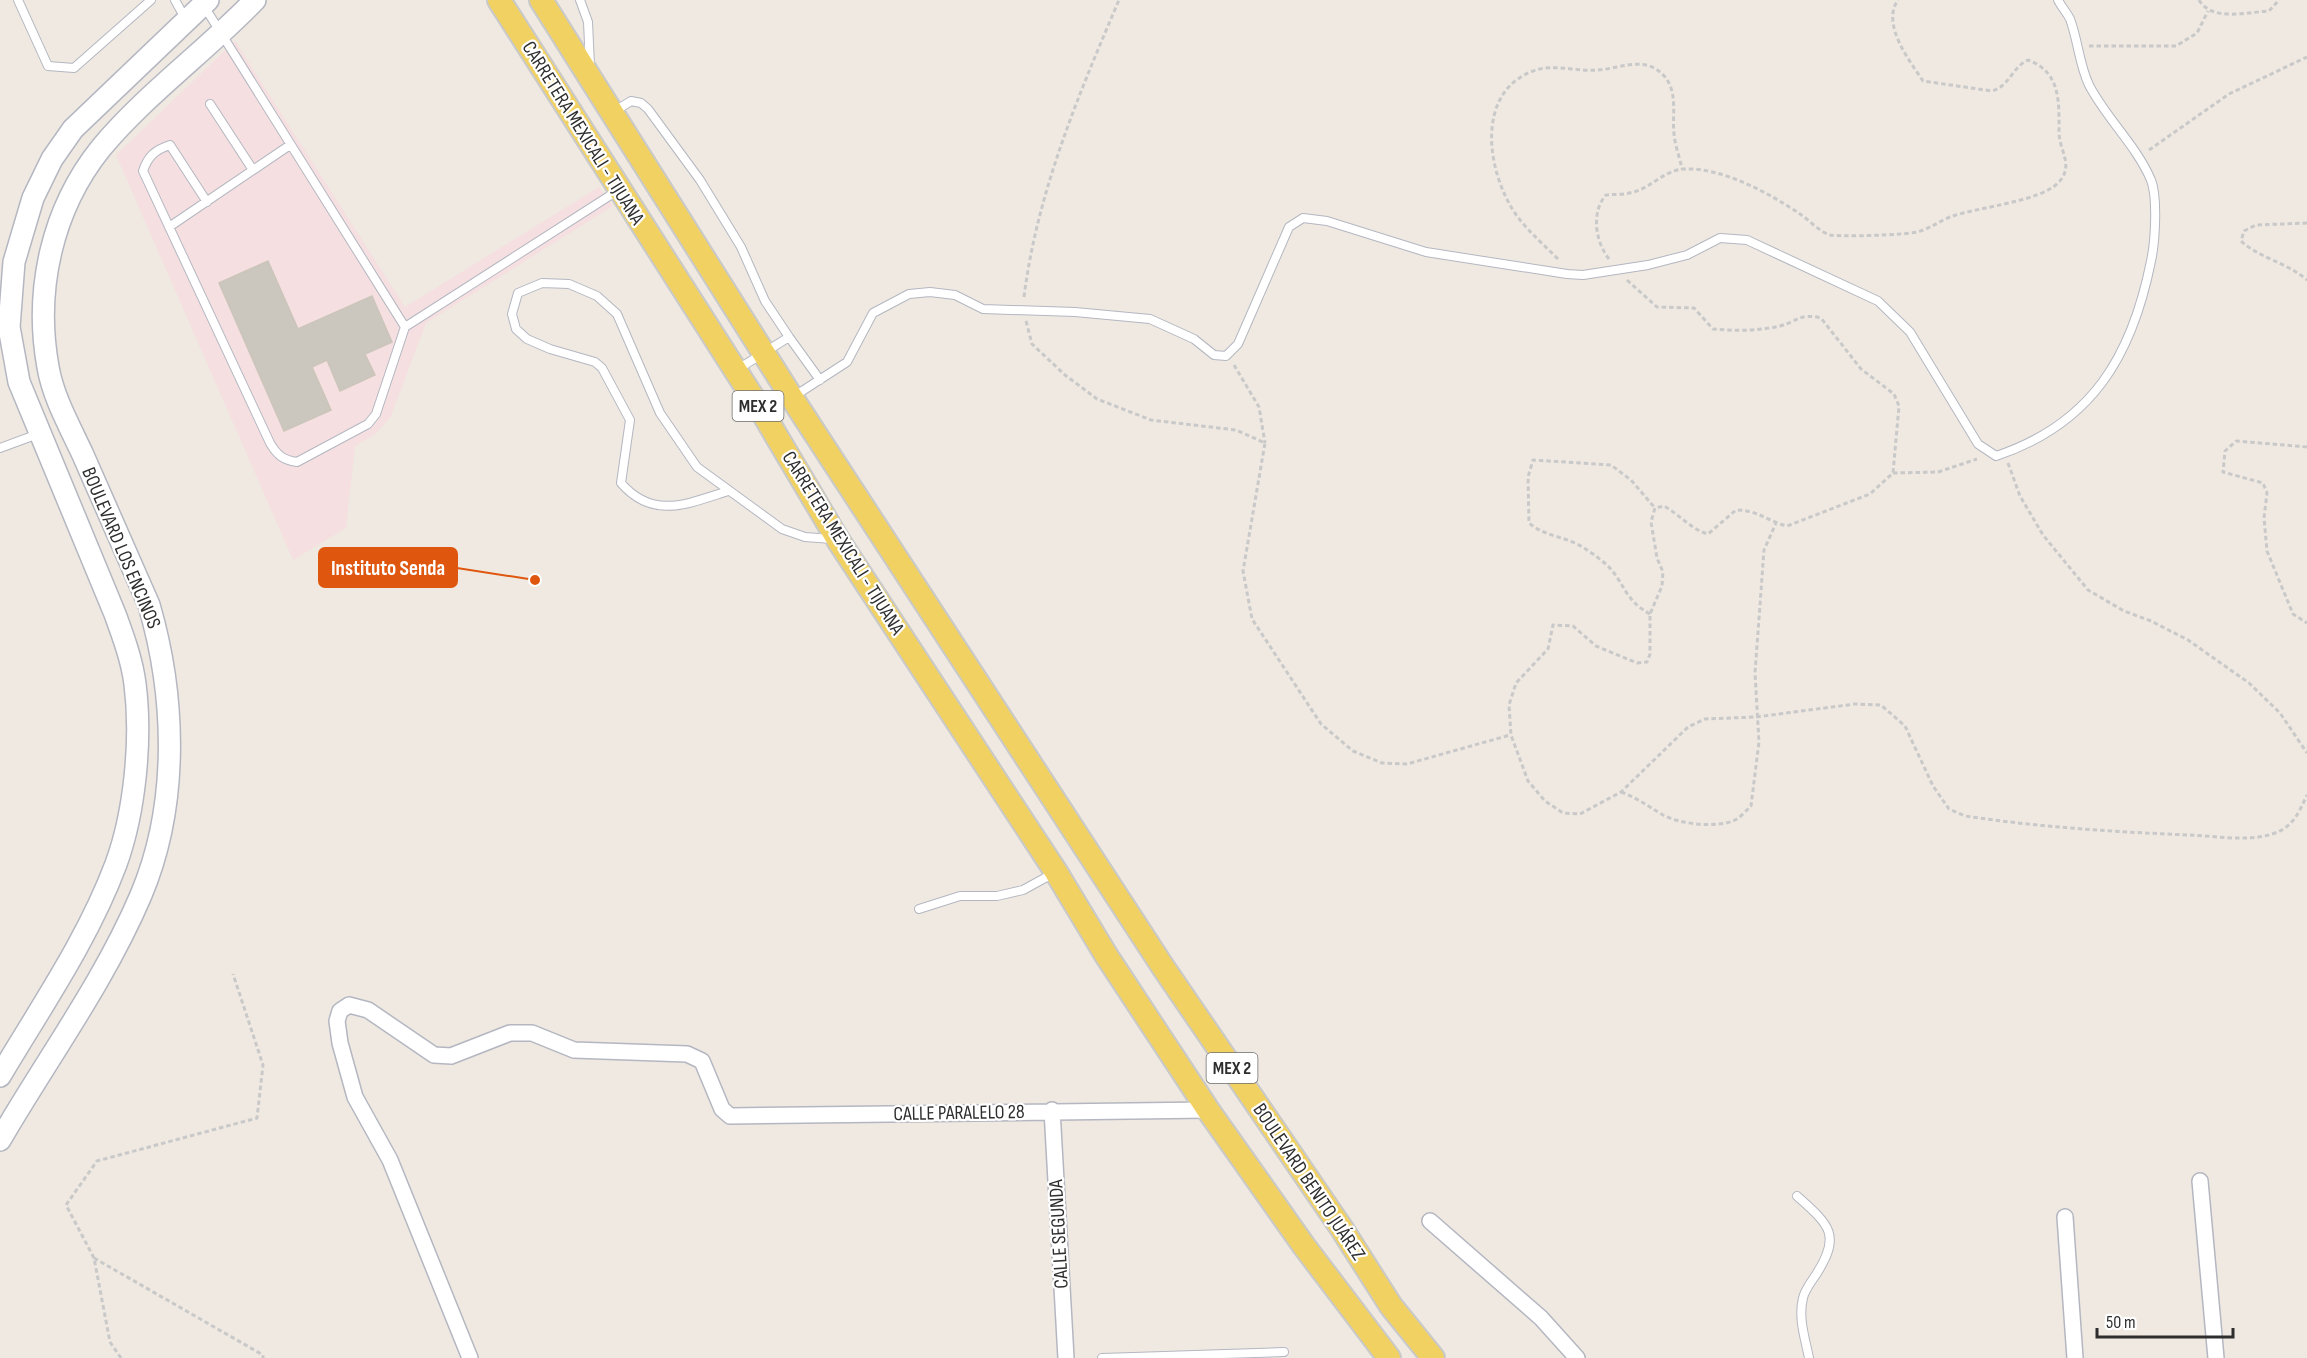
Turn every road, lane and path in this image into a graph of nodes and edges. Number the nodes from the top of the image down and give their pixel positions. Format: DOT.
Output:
graph roads {
  1 [pos="18,0"];
  2 [pos="151,0"];
  3 [pos="175,0"];
  4 [pos="255,0"];
  5 [pos="499,0"];
  6 [pos="541,0"];
  7 [pos="580,0"];
  8 [pos="1119,0"];
  9 [pos="1898,0"];
  10 [pos="2058,0"];
  11 [pos="2199,0"];
  12 [pos="2279,0"];
  13 [pos="206,2"];
  14 [pos="2208,11"];
  15 [pos="187,21"];
  16 [pos="220,35"];
  17 [pos="2076,46"];
  18 [pos="2307,57"];
  19 [pos="591,80"];
  20 [pos="210,104"];
  21 [pos="611,114"];
  22 [pos="290,145"];
  23 [pos="2138,158"];
  24 [pos="1682,169"];
  25 [pos="253,170"];
  26 [pos="620,190"];
  27 [pos="207,202"];
  28 [pos="2307,223"];
  29 [pos="169,227"];
  30 [pos="1618,270"];
  31 [pos="1568,274"];
  32 [pos="2307,280"];
  33 [pos="1023,309"];
  34 [pos="405,327"];
  35 [pos="789,337"];
  36 [pos="765,355"];
  37 [pos="1226,356"];
  38 [pos="735,371"];
  39 [pos="820,380"];
  40 [pos="792,398"];
  41 [pos="39,434"];
  42 [pos="1265,442"];
  43 [pos="2307,447"];
  44 [pos="0,448"];
  45 [pos="1991,452"];
  46 [pos="2006,453"];
  47 [pos="1893,473"];
  48 [pos="728,491"];
  49 [pos="1655,508"];
  50 [pos="1776,523"];
  51 [pos="838,540"];
  52 [pos="1650,614"];
  53 [pos="2307,623"];
  54 [pos="1756,717"];
  55 [pos="1511,735"];
  56 [pos="2307,753"];
  57 [pos="1621,792"];
  58 [pos="1049,793"];
  59 [pos="2307,795"];
  60 [pos="1016,812"];
  61 [pos="1056,872"];
  62 [pos="918,909"];
  63 [pos="233,974"];
  64 [pos="0,1076"];
  65 [pos="1052,1110"];
  66 [pos="1208,1110"];
  67 [pos="0,1140"];
  68 [pos="2200,1181"];
  69 [pos="1797,1196"];
  70 [pos="2065,1217"];
  71 [pos="1430,1221"];
  72 [pos="94,1258"];
  73 [pos="1372,1335"];
  74 [pos="1284,1352"];
  75 [pos="121,1358"];
  76 [pos="263,1358"];
  77 [pos="470,1358"];
  78 [pos="1066,1358"];
  79 [pos="1102,1358"];
  80 [pos="1389,1358"];
  81 [pos="1406,1358"];
  82 [pos="1432,1358"];
  83 [pos="1577,1358"];
  84 [pos="1809,1358"];
  85 [pos="2075,1358"];
  86 [pos="2216,1358"];
  1 -- 2 [label="lane"];
  3 -- 15 [label="lane"];
  4 -- 16 [label="main road, BOULEVARD LOS ENCINOS"];
  5 -- 26 [label="main road, CARRETERA MEXICALI - TIJUANA / MEX 2"];
  6 -- 19 [label="main road, CARRETERA MEXICALI - TIJUANA / MEX 2"];
  7 -- 19 [label="lane"];
  8 -- 33 [label="path"];
  9 -- 24 [label="path"];
  10 -- 17 [label="lane"];
  11 -- 14 [label="path"];
  12 -- 14 [label="path"];
  13 -- 15 [label="main road, BOULEVARD LOS ENCINOS"];
  13 -- 16 [label="lane"];
  14 -- 17 [label="path"];
  15 -- 41 [label="main road, BOULEVARD LOS ENCINOS"];
  16 -- 22 [label="lane"];
  16 -- 67 [label="main road, BOULEVARD LOS ENCINOS"];
  17 -- 23 [label="lane"];
  18 -- 23 [label="path"];
  19 -- 21 [label="main road, CARRETERA MEXICALI - TIJUANA / MEX 2"];
  20 -- 25 [label="lane"];
  21 -- 35 [label="lane"];
  21 -- 36 [label="main road, CARRETERA MEXICALI - TIJUANA / MEX 2"];
  22 -- 25 [label="lane"];
  22 -- 34 [label="lane"];
  23 -- 46 [label="lane"];
  24 -- 30 [label="path"];
  24 -- 31 [label="path"];
  25 -- 27 [label="lane"];
  26 -- 34 [label="lane"];
  26 -- 38 [label="main road, CARRETERA MEXICALI - TIJUANA / MEX 2"];
  27 -- 29 [label="lane"];
  27 -- 29 [label="lane"];
  28 -- 32 [label="path"];
  29 -- 34 [label="lane"];
  30 -- 31 [label="lane"];
  30 -- 45 [label="lane"];
  30 -- 47 [label="path"];
  31 -- 37 [label="lane"];
  33 -- 37 [label="lane"];
  33 -- 39 [label="lane"];
  33 -- 42 [label="path"];
  35 -- 36 [label="lane"];
  35 -- 39 [label="lane"];
  36 -- 38 [label="lane"];
  36 -- 40 [label="main road, CARRETERA MEXICALI - TIJUANA / MEX 2"];
  37 -- 42 [label="path"];
  38 -- 51 [label="main road, CARRETERA MEXICALI - TIJUANA / MEX 2"];
  39 -- 40 [label="lane"];
  40 -- 58 [label="main road, CARRETERA MEXICALI - TIJUANA / MEX 2"];
  41 -- 44 [label="lane"];
  41 -- 64 [label="main road, BOULEVARD LOS ENCINOS"];
  42 -- 55 [label="path"];
  43 -- 53 [label="path"];
  45 -- 46 [label="lane"];
  45 -- 47 [label="path"];
  46 -- 56 [label="path"];
  47 -- 50 [label="path"];
  48 -- 48 [label="lane"];
  48 -- 51 [label="lane"];
  49 -- 50 [label="path"];
  49 -- 52 [label="path"];
  49 -- 52 [label="path"];
  50 -- 54 [label="path"];
  51 -- 60 [label="main road, CARRETERA MEXICALI - TIJUANA / MEX 2"];
  52 -- 55 [label="path"];
  54 -- 57 [label="path"];
  54 -- 57 [label="path"];
  54 -- 59 [label="path"];
  55 -- 57 [label="path"];
  58 -- 82 [label="main road, BOULEVARD BENITO JUÁREZ / MEX 2"];
  60 -- 61 [label="main road, BOULEVARD BENITO JUÁREZ / MEX 2"];
  61 -- 62 [label="lane"];
  61 -- 66 [label="main road, BOULEVARD BENITO JUÁREZ / MEX 2"];
  63 -- 72 [label="path"];
  65 -- 66 [label="street, CALLE PARALELO 28"];
  65 -- 77 [label="street, CALLE PARALELO 28"];
  65 -- 78 [label="street, CALLE SEGUNDA"];
  66 -- 73 [label="main road, BOULEVARD BENITO JUÁREZ / MEX 2"];
  68 -- 86 [label="street"];
  69 -- 84 [label="lane"];
  70 -- 85 [label="street"];
  71 -- 83 [label="street"];
  72 -- 75 [label="path"];
  72 -- 76 [label="path"];
  73 -- 80 [label="main road, BOULEVARD BENITO JUÁREZ / MEX 2"];
  73 -- 81 [label="main road"];
  74 -- 79 [label="lane"];
}
